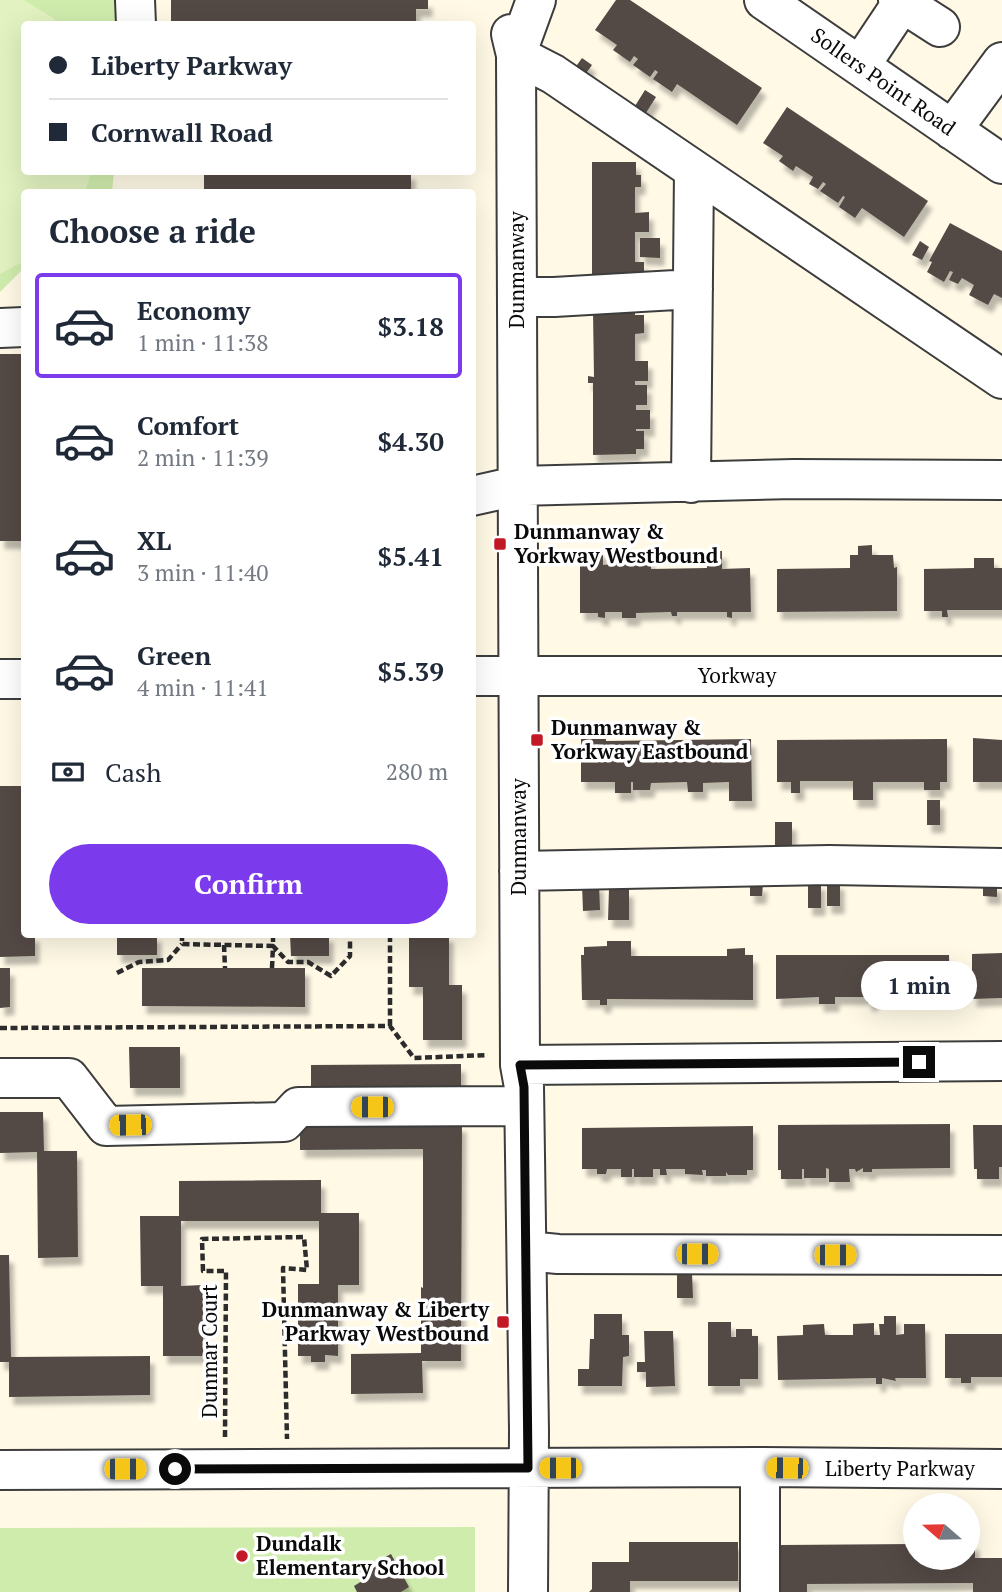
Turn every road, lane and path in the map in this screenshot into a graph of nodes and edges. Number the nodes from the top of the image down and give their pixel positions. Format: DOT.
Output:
graph roads {
  1 [pos="135,0"];
  2 [pos="511,0"];
  3 [pos="536,0"];
  4 [pos="900,1"];
  5 [pos="783,5"];
  6 [pos="136,21"];
  7 [pos="940,27"];
  8 [pos="516,55"];
  9 [pos="1001,65"];
  10 [pos="860,66"];
  11 [pos="952,130"];
  12 [pos="1002,164"];
  13 [pos="694,171"];
  14 [pos="693,289"];
  15 [pos="517,297"];
  16 [pos="21,327"];
  17 [pos="0,328"];
  18 [pos="1002,379"];
  19 [pos="1002,480"];
  20 [pos="691,483"];
  21 [pos="517,486"];
  22 [pos="476,495"];
  23 [pos="476,676"];
  24 [pos="518,676"];
  25 [pos="1002,676"];
  26 [pos="21,678"];
  27 [pos="0,679"];
  28 [pos="1002,868"];
  29 [pos="519,871"];
  30 [pos="182,938"];
  31 [pos="273,938"];
  32 [pos="350,938"];
  33 [pos="390,938"];
  34 [pos="182,944"];
  35 [pos="224,945"];
  36 [pos="273,946"];
  37 [pos="225,968"];
  38 [pos="272,968"];
  39 [pos="117,972"];
  40 [pos="390,1026"];
  41 [pos="0,1028"];
  42 [pos="507,1060"];
  43 [pos="1002,1061"];
  44 [pos="0,1079"];
  45 [pos="524,1106"];
  46 [pos="527,1251"];
  47 [pos="1002,1255"];
  48 [pos="760,1467"];
  49 [pos="528,1468"];
  50 [pos="225,1469"];
  51 [pos="288,1469"];
  52 [pos="1002,1469"];
  53 [pos="0,1470"];
  54 [pos="528,1592"];
  55 [pos="760,1592"];
  1 -- 6 [label="street"];
  2 -- 8 [label="street"];
  3 -- 8 [label="street, Dunmanway"];
  4 -- 7 [label="street"];
  4 -- 10 [label="street"];
  5 -- 10 [label="street, Sollers Point Road"];
  8 -- 13 [label="street"];
  8 -- 15 [label="street, Dunmanway"];
  9 -- 11 [label="street"];
  10 -- 11 [label="street, Sollers Point Road"];
  11 -- 12 [label="street, Sollers Point Road"];
  13 -- 14 [label="street"];
  13 -- 18 [label="street"];
  14 -- 15 [label="street"];
  14 -- 20 [label="street"];
  15 -- 21 [label="street, Dunmanway"];
  16 -- 17 [label="street"];
  19 -- 20 [label="street"];
  20 -- 21 [label="street"];
  21 -- 22 [label="street"];
  21 -- 24 [label="street, Dunmanway"];
  23 -- 24 [label="street, Yorkway"];
  24 -- 25 [label="street, Yorkway"];
  24 -- 29 [label="street, Dunmanway"];
  26 -- 27 [label="street"];
  28 -- 29 [label="street"];
  29 -- 42 [label="street, Dunmanway"];
  30 -- 34 [label="path"];
  31 -- 36 [label="path"];
  32 -- 36 [label="path"];
  33 -- 40 [label="path"];
  34 -- 35 [label="path"];
  34 -- 39 [label="path"];
  35 -- 36 [label="path"];
  35 -- 37 [label="path"];
  36 -- 38 [label="path"];
  40 -- 41 [label="path"];
  40 -- 42 [label="path"];
  42 -- 43 [label="street"];
  42 -- 45 [label="street, Dunmanway"];
  44 -- 45 [label="street"];
  45 -- 46 [label="street, Dunmanway"];
  46 -- 47 [label="street"];
  46 -- 49 [label="street, Dunmanway"];
  48 -- 49 [label="street, Liberty Parkway"];
  48 -- 52 [label="street, Liberty Parkway"];
  48 -- 55 [label="street"];
  49 -- 51 [label="street, Liberty Parkway"];
  49 -- 54 [label="street, Dunmanway"];
  50 -- 51 [label="street, Liberty Parkway"];
  50 -- 51 [label="path, Dunmar Court"];
  50 -- 53 [label="street, Liberty Parkway"];
}
